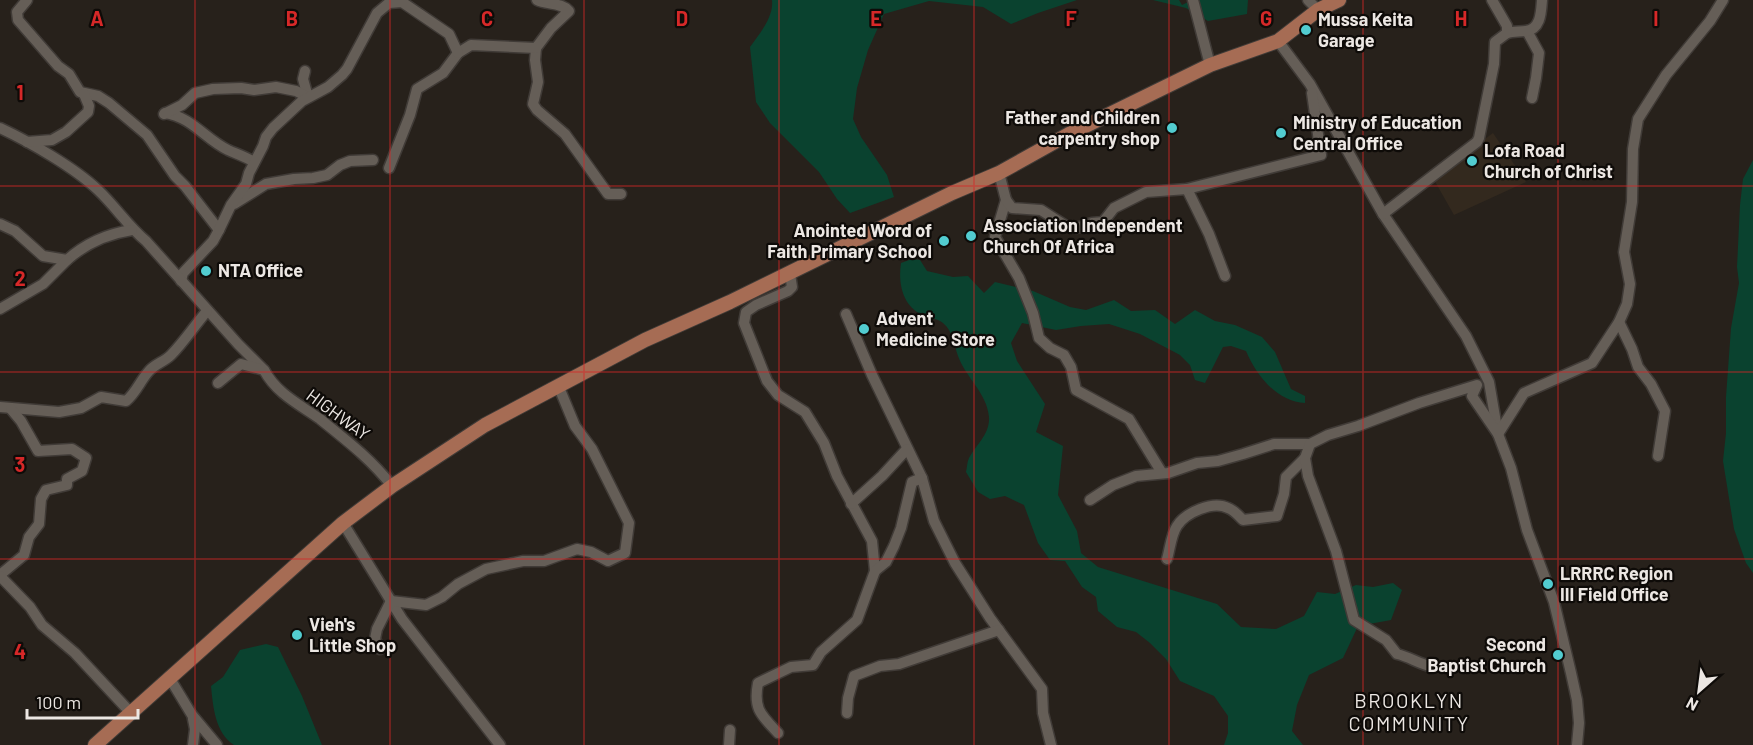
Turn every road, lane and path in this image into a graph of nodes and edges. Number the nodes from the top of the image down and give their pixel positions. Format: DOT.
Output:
graph roads {
  1 [pos="27,0"];
  2 [pos="537,0"];
  3 [pos="1193,0"];
  4 [pos="1308,0"];
  5 [pos="1339,0"];
  6 [pos="1492,0"];
  7 [pos="1542,0"];
  8 [pos="1723,0"];
  9 [pos="1318,10"];
  10 [pos="1527,31"];
  11 [pos="1507,33"];
  12 [pos="1278,41"];
  13 [pos="536,48"];
  14 [pos="458,53"];
  15 [pos="1210,65"];
  16 [pos="305,71"];
  17 [pos="1311,84"];
  18 [pos="84,94"];
  19 [pos="308,96"];
  20 [pos="1532,98"];
  21 [pos="0,128"];
  22 [pos="27,142"];
  23 [pos="373,160"];
  24 [pos="254,162"];
  25 [pos="389,168"];
  26 [pos="999,173"];
  27 [pos="1187,189"];
  28 [pos="621,194"];
  29 [pos="1006,200"];
  30 [pos="231,205"];
  31 [pos="1383,214"];
  32 [pos="0,224"];
  33 [pos="132,230"];
  34 [pos="219,230"];
  35 [pos="67,260"];
  36 [pos="790,274"];
  37 [pos="1226,276"];
  38 [pos="181,281"];
  39 [pos="0,309"];
  40 [pos="207,311"];
  41 [pos="846,314"];
  42 [pos="1619,322"];
  43 [pos="264,370"];
  44 [pos="218,383"];
  45 [pos="558,385"];
  46 [pos="5,408"];
  47 [pos="1498,434"];
  48 [pos="1310,444"];
  49 [pos="907,449"];
  50 [pos="1658,456"];
  51 [pos="1305,458"];
  52 [pos="1162,473"];
  53 [pos="922,478"];
  54 [pos="392,486"];
  55 [pos="1090,500"];
  56 [pos="851,504"];
  57 [pos="343,522"];
  58 [pos="1167,559"];
  59 [pos="875,571"];
  60 [pos="0,575"];
  61 [pos="391,601"];
  62 [pos="999,630"];
  63 [pos="380,649"];
  64 [pos="1433,668"];
  65 [pos="169,676"];
  66 [pos="131,713"];
  67 [pos="847,713"];
  68 [pos="192,715"];
  69 [pos="730,730"];
  70 [pos="778,733"];
  71 [pos="216,744"];
  72 [pos="95,745"];
  73 [pos="193,745"];
  74 [pos="500,745"];
  75 [pos="729,745"];
  76 [pos="1051,745"];
  77 [pos="1577,745"];
  1 -- 18 [label="street"];
  2 -- 13 [label="street"];
  3 -- 15 [label="street"];
  4 -- 9 [label="street"];
  5 -- 9 [label="main road"];
  6 -- 11 [label="street"];
  7 -- 10 [label="street"];
  8 -- 42 [label="street"];
  9 -- 12 [label="main road"];
  10 -- 11 [label="street"];
  10 -- 20 [label="street"];
  11 -- 31 [label="street"];
  12 -- 15 [label="main road"];
  12 -- 17 [label="street"];
  13 -- 14 [label="street"];
  13 -- 28 [label="street"];
  14 -- 19 [label="street"];
  14 -- 25 [label="street"];
  15 -- 26 [label="main road"];
  16 -- 19 [label="street"];
  17 -- 27 [label="street"];
  17 -- 31 [label="street"];
  18 -- 22 [label="street"];
  18 -- 34 [label="street"];
  19 -- 24 [label="street"];
  19 -- 24 [label="street"];
  21 -- 22 [label="street, HIGHWAY"];
  22 -- 33 [label="street, HIGHWAY"];
  23 -- 30 [label="street"];
  24 -- 30 [label="street"];
  26 -- 29 [label="street"];
  26 -- 36 [label="main road"];
  27 -- 29 [label="street"];
  27 -- 37 [label="street"];
  29 -- 52 [label="street"];
  30 -- 34 [label="street"];
  31 -- 47 [label="street"];
  32 -- 35 [label="street"];
  33 -- 35 [label="street"];
  33 -- 38 [label="street, HIGHWAY"];
  34 -- 38 [label="street"];
  35 -- 39 [label="street"];
  36 -- 45 [label="main road"];
  36 -- 56 [label="street"];
  38 -- 40 [label="street, HIGHWAY"];
  40 -- 43 [label="street, HIGHWAY"];
  40 -- 46 [label="street"];
  41 -- 49 [label="street"];
  42 -- 47 [label="street"];
  42 -- 50 [label="street"];
  43 -- 44 [label="street"];
  43 -- 54 [label="street, HIGHWAY"];
  45 -- 54 [label="main road"];
  45 -- 61 [label="street"];
  46 -- 60 [label="street"];
  47 -- 48 [label="street"];
  47 -- 77 [label="street"];
  48 -- 51 [label="street"];
  48 -- 52 [label="street"];
  49 -- 53 [label="street"];
  49 -- 56 [label="street"];
  51 -- 58 [label="street"];
  51 -- 64 [label="street"];
  52 -- 55 [label="street"];
  53 -- 59 [label="street"];
  53 -- 62 [label="street"];
  54 -- 57 [label="main road"];
  56 -- 59 [label="street"];
  57 -- 61 [label="street"];
  57 -- 65 [label="main road"];
  59 -- 70 [label="street"];
  60 -- 66 [label="street"];
  61 -- 63 [label="street"];
  61 -- 74 [label="street"];
  62 -- 67 [label="street"];
  62 -- 76 [label="street"];
  65 -- 66 [label="main road"];
  65 -- 68 [label="street"];
  66 -- 72 [label="main road"];
  68 -- 71 [label="street"];
  68 -- 73 [label="street"];
  69 -- 75 [label="street"];
}
